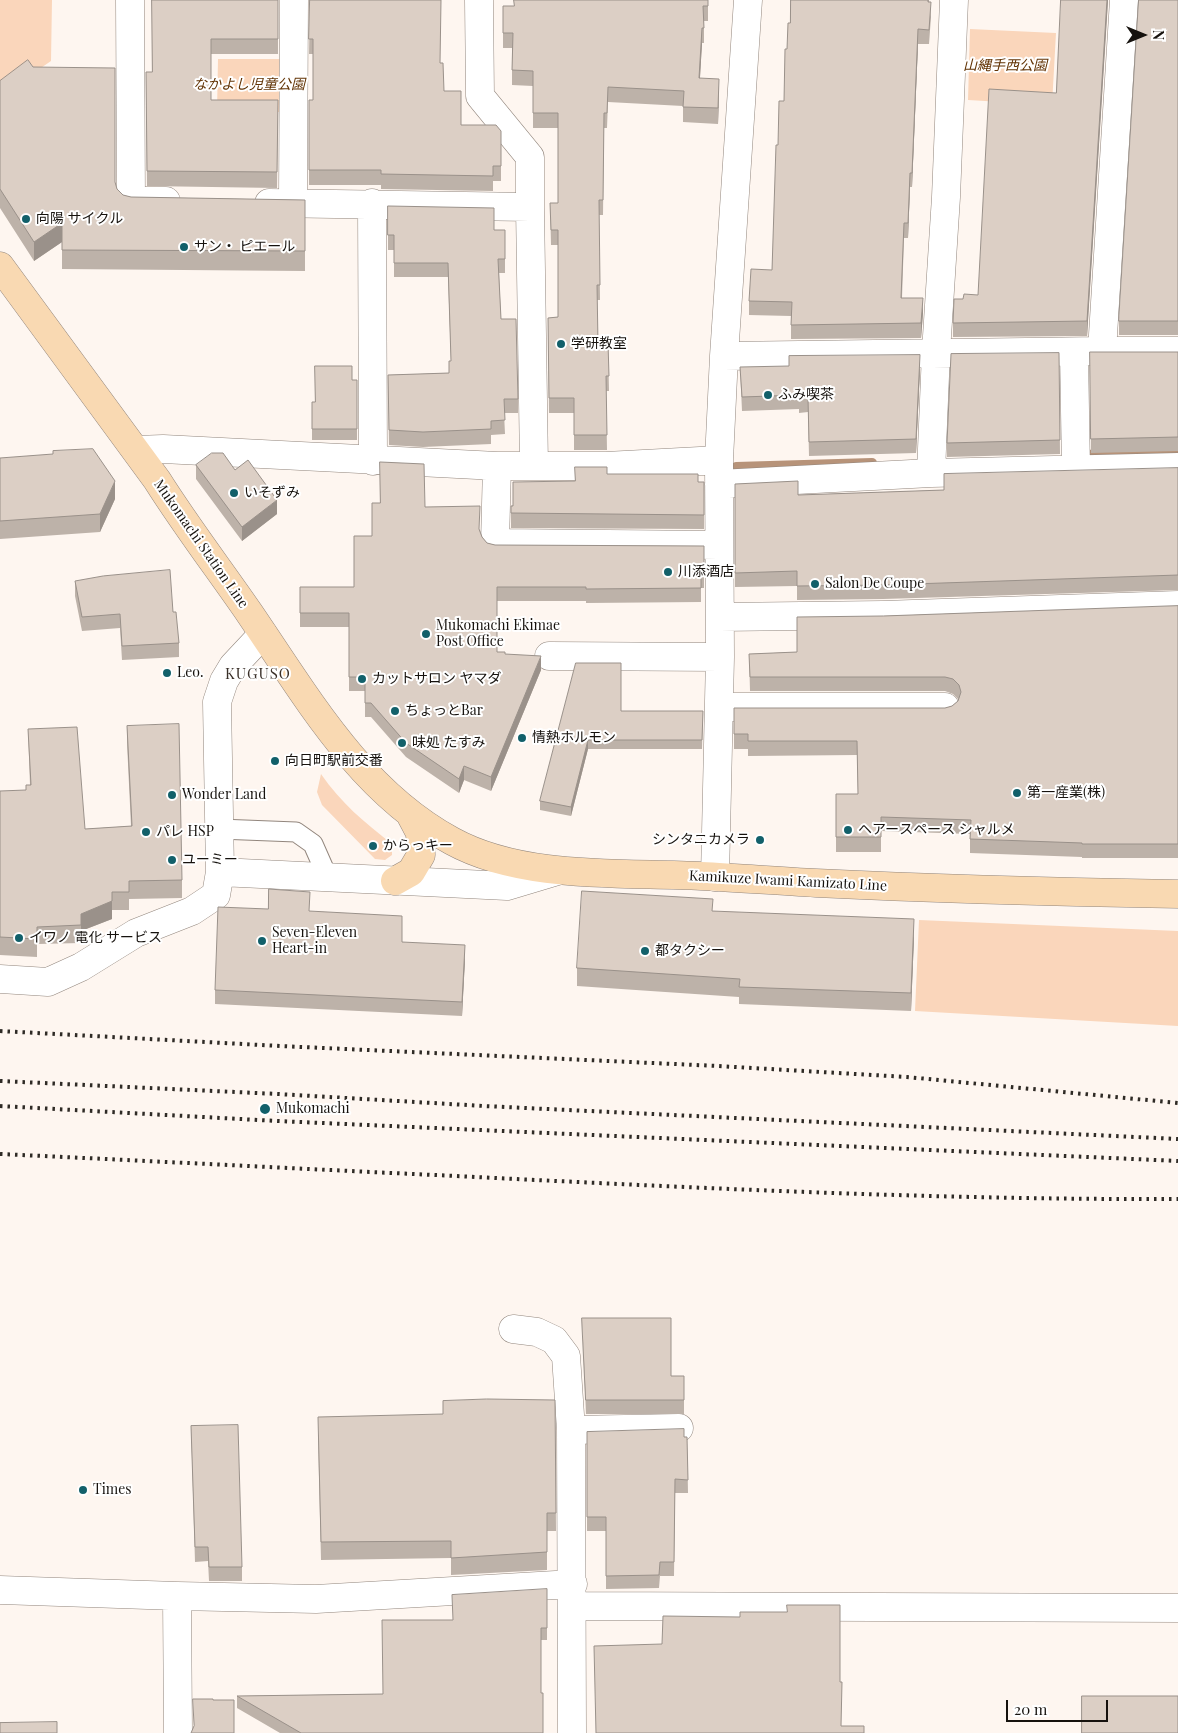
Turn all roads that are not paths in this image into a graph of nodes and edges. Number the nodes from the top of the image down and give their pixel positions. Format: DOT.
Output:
graph roads {
  1 [pos="130,0"];
  2 [pos="294,0"];
  3 [pos="479,0"];
  4 [pos="748,0"];
  5 [pos="954,0"];
  6 [pos="1124,0"];
  7 [pos="188,202"];
  8 [pos="245,202"];
  9 [pos="293,203"];
  10 [pos="372,204"];
  11 [pos="530,207"];
  12 [pos="0,266"];
  13 [pos="1102,351"];
  14 [pos="1178,351"];
  15 [pos="936,352"];
  16 [pos="1074,352"];
  17 [pos="724,356"];
  18 [pos="136,450"];
  19 [pos="373,461"];
  20 [pos="497,466"];
  21 [pos="534,466"];
  22 [pos="1178,467"];
  23 [pos="1076,470"];
  24 [pos="719,472"];
  25 [pos="931,473"];
  26 [pos="719,545"];
  27 [pos="1178,605"];
  28 [pos="720,617"];
  29 [pos="263,634"];
  30 [pos="549,656"];
  31 [pos="720,657"];
  32 [pos="720,707"];
  33 [pos="945,707"];
  34 [pos="410,814"];
  35 [pos="219,829"];
  36 [pos="557,870"];
  37 [pos="220,872"];
  38 [pos="715,877"];
  39 [pos="328,878"];
  40 [pos="395,881"];
  41 [pos="1178,894"];
  42 [pos="0,979"];
  43 [pos="513,1329"];
  44 [pos="679,1428"];
  45 [pos="571,1430"];
  46 [pos="0,1590"];
  47 [pos="572,1595"];
  48 [pos="177,1596"];
  49 [pos="1178,1608"];
  50 [pos="178,1733"];
  51 [pos="572,1733"];
  1 -- 7 [label="street"];
  2 -- 9 [label="street"];
  3 -- 11 [label="street"];
  4 -- 17 [label="street"];
  5 -- 15 [label="street"];
  6 -- 13 [label="street"];
  8 -- 9 [label="street"];
  9 -- 10 [label="street"];
  10 -- 11 [label="street"];
  10 -- 19 [label="street"];
  11 -- 21 [label="street"];
  12 -- 18 [label="main road, Mukomachi Station Line"];
  13 -- 14 [label="street"];
  13 -- 16 [label="street"];
  15 -- 16 [label="street"];
  15 -- 17 [label="street"];
  15 -- 25 [label="street"];
  16 -- 23 [label="street"];
  17 -- 24 [label="street"];
  18 -- 19 [label="street"];
  18 -- 29 [label="main road, Mukomachi Station Line"];
  19 -- 20 [label="street"];
  20 -- 21 [label="street"];
  20 -- 26 [label="street"];
  21 -- 24 [label="street"];
  22 -- 23 [label="street"];
  23 -- 25 [label="street"];
  24 -- 25 [label="street"];
  24 -- 26 [label="street"];
  26 -- 28 [label="street"];
  27 -- 28 [label="street"];
  28 -- 31 [label="street"];
  29 -- 34 [label="main road, Mukomachi Station Line"];
  29 -- 35 [label="street"];
  30 -- 31 [label="street"];
  31 -- 32 [label="street"];
  32 -- 33 [label="street"];
  32 -- 38 [label="street"];
  34 -- 36 [label="main road, Kamikuze Iwami Kamizato Line"];
  34 -- 40 [label="main road"];
  35 -- 37 [label="street"];
  35 -- 39 [label="lane"];
  36 -- 38 [label="main road, Kamikuze Iwami Kamizato Line"];
  36 -- 40 [label="street"];
  37 -- 39 [label="street"];
  37 -- 42 [label="street"];
  38 -- 41 [label="main road, Kamikuze Iwami Kamizato Line"];
  39 -- 40 [label="street"];
  43 -- 45 [label="street"];
  44 -- 45 [label="street"];
  45 -- 47 [label="street"];
  46 -- 48 [label="street"];
  47 -- 48 [label="street"];
  47 -- 49 [label="street"];
  47 -- 51 [label="street"];
  48 -- 50 [label="street"];
}
